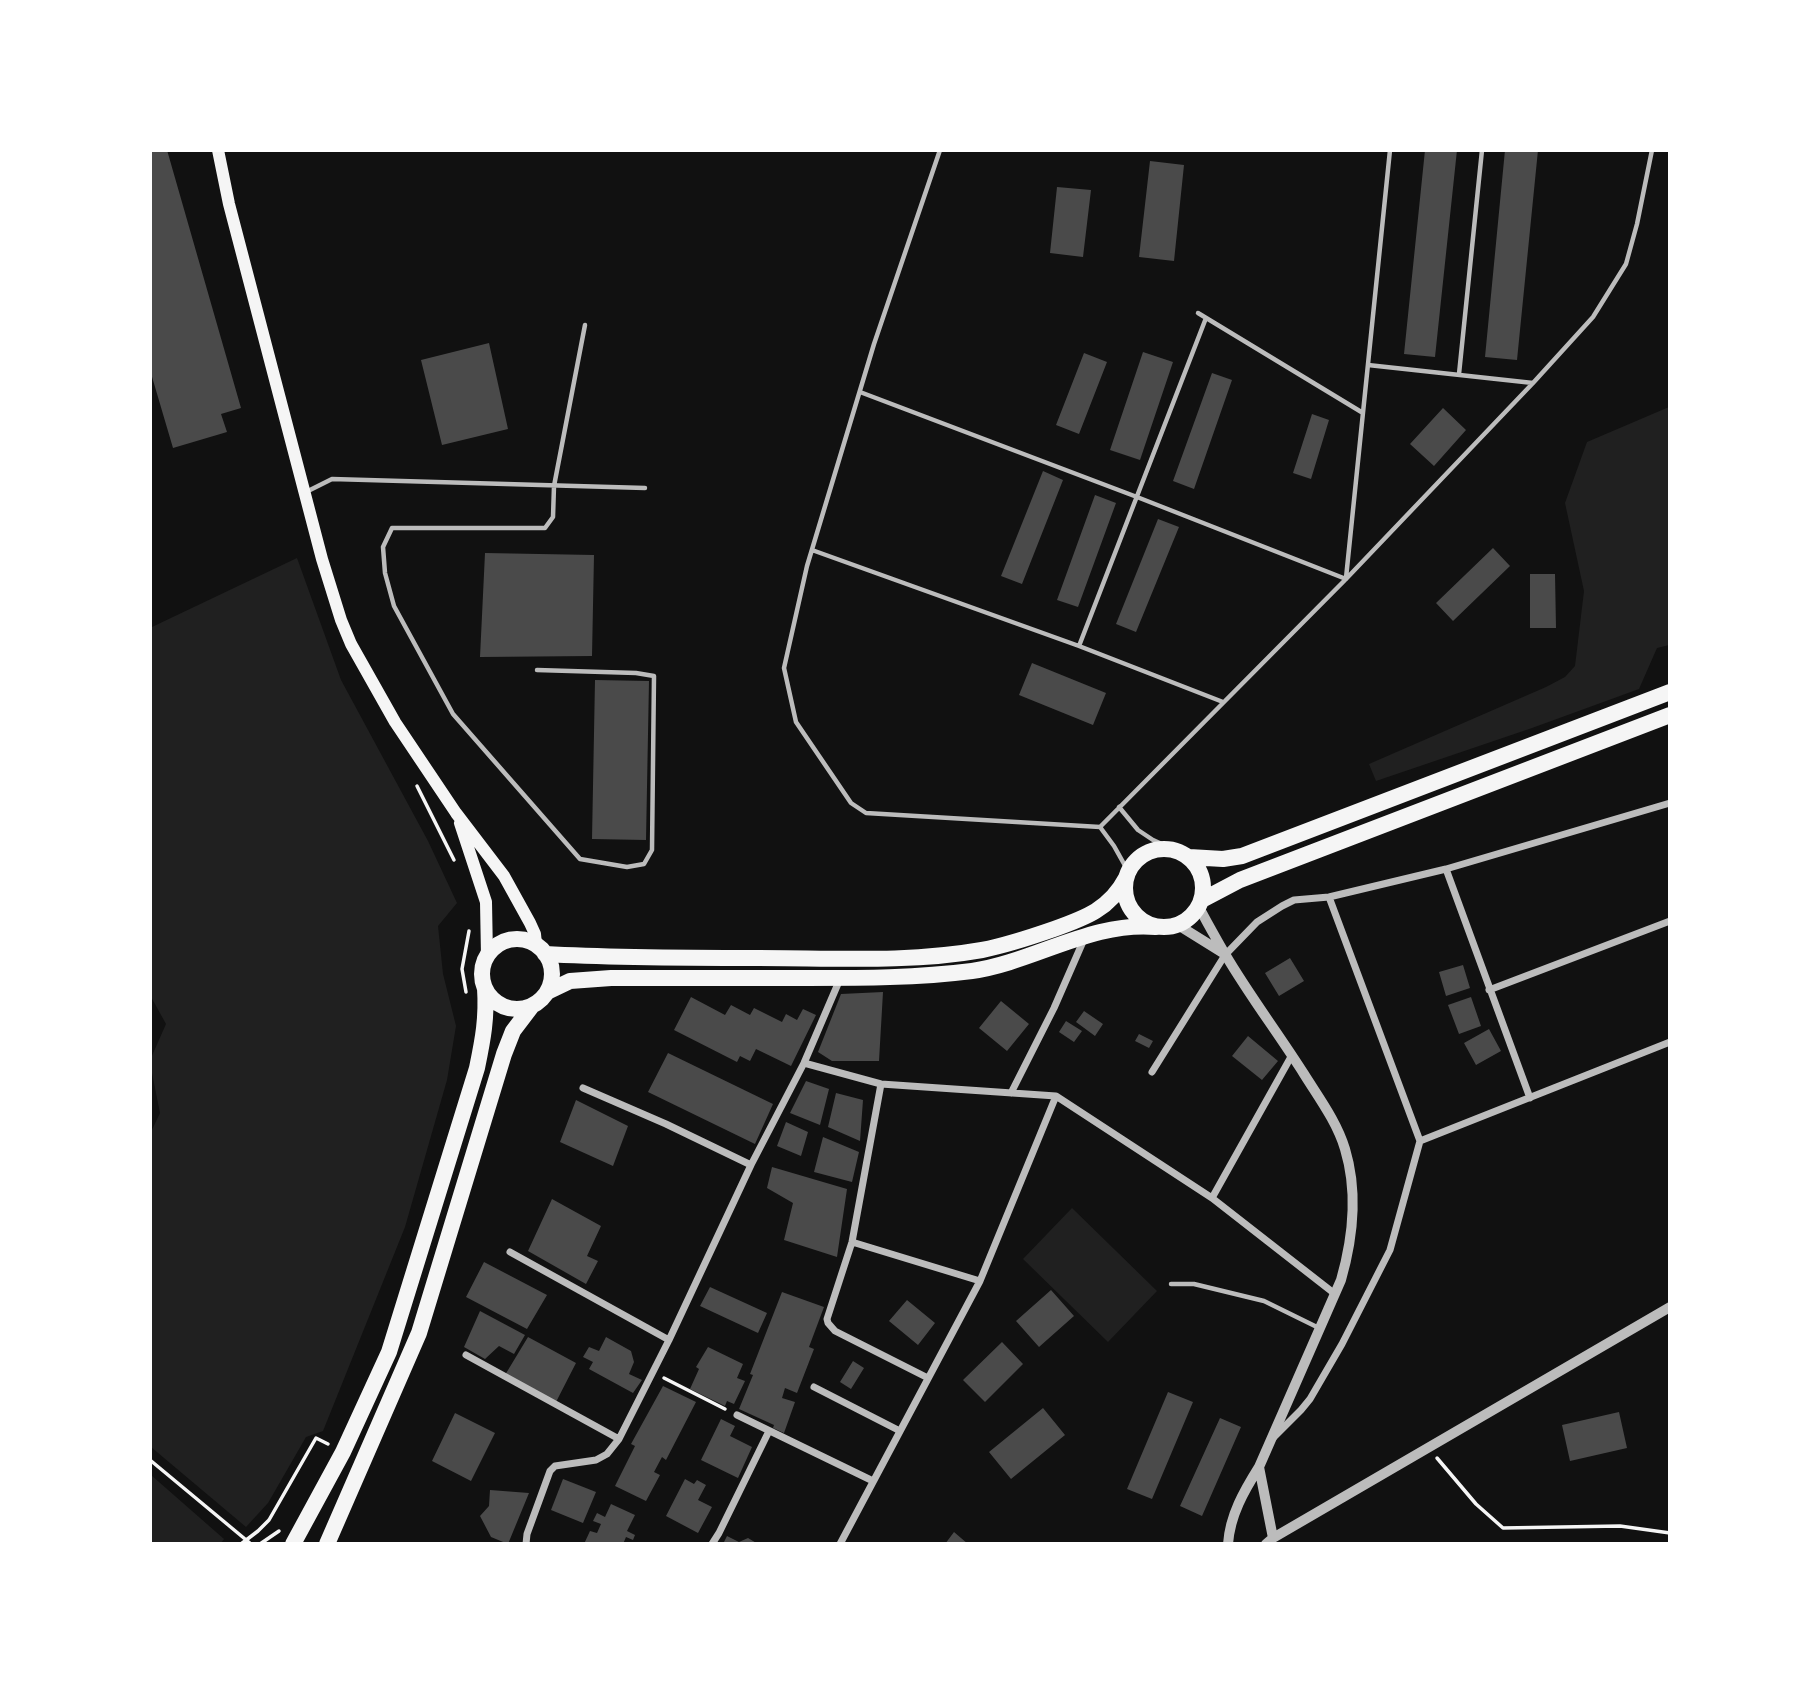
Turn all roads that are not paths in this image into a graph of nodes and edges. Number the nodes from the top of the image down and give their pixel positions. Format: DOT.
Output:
graph roads {
  1 [pos="218,150"];
  2 [pos="940,150"];
  3 [pos="1390,150"];
  4 [pos="1482,150"];
  5 [pos="1652,150"];
  6 [pos="1198,313"];
  7 [pos="1206,318"];
  8 [pos="585,326"];
  9 [pos="1368,365"];
  10 [pos="1459,374"];
  11 [pos="1534,383"];
  12 [pos="860,392"];
  13 [pos="1363,413"];
  14 [pos="554,486"];
  15 [pos="645,488"];
  16 [pos="305,492"];
  17 [pos="1137,497"];
  18 [pos="812,550"];
  19 [pos="1346,579"];
  20 [pos="1079,646"];
  21 [pos="537,670"];
  22 [pos="1670,692"];
  23 [pos="1223,702"];
  24 [pos="1670,715"];
  25 [pos="1670,803"];
  26 [pos="1119,807"];
  27 [pos="456,813"];
  28 [pos="1100,827"];
  29 [pos="1182,853"];
  30 [pos="1446,869"];
  31 [pos="1127,874"];
  32 [pos="1329,897"];
  33 [pos="1200,903"];
  34 [pos="1670,921"];
  35 [pos="1178,925"];
  36 [pos="1156,927"];
  37 [pos="1085,937"];
  38 [pos="541,949"];
  39 [pos="1225,955"];
  40 [pos="487,956"];
  41 [pos="841,978"];
  42 [pos="485,988"];
  43 [pos="1489,990"];
  44 [pos="547,992"];
  45 [pos="532,1006"];
  46 [pos="1670,1042"];
  47 [pos="1292,1055"];
  48 [pos="804,1063"];
  49 [pos="1152,1072"];
  50 [pos="881,1084"];
  51 [pos="583,1088"];
  52 [pos="1011,1093"];
  53 [pos="1056,1096"];
  54 [pos="1530,1098"];
  55 [pos="1420,1141"];
  56 [pos="751,1165"];
  57 [pos="1212,1198"];
  58 [pos="852,1242"];
  59 [pos="510,1252"];
  60 [pos="980,1281"];
  61 [pos="1171,1284"];
  62 [pos="1335,1294"];
  63 [pos="1670,1307"];
  64 [pos="1320,1329"];
  65 [pos="669,1340"];
  66 [pos="466,1355"];
  67 [pos="928,1378"];
  68 [pos="814,1387"];
  69 [pos="737,1415"];
  70 [pos="769,1431"];
  71 [pos="900,1431"];
  72 [pos="619,1439"];
  73 [pos="1271,1440"];
  74 [pos="1259,1467"];
  75 [pos="873,1481"];
  76 [pos="1269,1541"];
  77 [pos="293,1544"];
  78 [pos="327,1544"];
  79 [pos="526,1544"];
  80 [pos="712,1544"];
  81 [pos="840,1544"];
  82 [pos="1228,1544"];
  1 -- 16 [label="main road"];
  2 -- 12 [label="lane"];
  3 -- 9 [label="lane"];
  4 -- 10 [label="lane"];
  5 -- 11 [label="lane"];
  6 -- 7 [label="lane"];
  7 -- 13 [label="lane"];
  7 -- 17 [label="lane"];
  8 -- 14 [label="lane"];
  9 -- 10 [label="lane"];
  9 -- 13 [label="lane"];
  10 -- 11 [label="lane"];
  11 -- 19 [label="lane"];
  12 -- 17 [label="lane"];
  12 -- 18 [label="lane"];
  13 -- 19 [label="lane"];
  14 -- 15 [label="lane"];
  14 -- 16 [label="lane"];
  14 -- 21 [label="lane"];
  16 -- 27 [label="main road"];
  17 -- 19 [label="lane"];
  17 -- 20 [label="lane"];
  18 -- 20 [label="lane"];
  18 -- 28 [label="lane"];
  19 -- 23 [label="lane"];
  20 -- 23 [label="lane"];
  22 -- 29 [label="highway"];
  23 -- 26 [label="lane"];
  24 -- 33 [label="highway"];
  25 -- 30 [label="street"];
  26 -- 28 [label="lane"];
  26 -- 29 [label="lane"];
  27 -- 38 [label="main road"];
  27 -- 40 [label="main road"];
  28 -- 31 [label="lane"];
  29 -- 31 [label="highway"];
  29 -- 33 [label="highway"];
  30 -- 32 [label="street"];
  30 -- 43 [label="street"];
  31 -- 36 [label="highway"];
  31 -- 38 [label="highway"];
  32 -- 39 [label="street"];
  32 -- 55 [label="street"];
  33 -- 35 [label="highway"];
  33 -- 39 [label="street"];
  34 -- 43 [label="street"];
  35 -- 36 [label="highway"];
  35 -- 39 [label="street"];
  36 -- 37 [label="highway"];
  37 -- 41 [label="highway"];
  37 -- 52 [label="street"];
  38 -- 40 [label="highway"];
  38 -- 44 [label="highway"];
  39 -- 47 [label="street"];
  39 -- 49 [label="street"];
  40 -- 42 [label="highway"];
  41 -- 44 [label="highway"];
  41 -- 48 [label="street"];
  42 -- 45 [label="highway"];
  42 -- 77 [label="highway"];
  43 -- 54 [label="street"];
  44 -- 45 [label="highway"];
  45 -- 78 [label="highway"];
  46 -- 54 [label="street"];
  47 -- 57 [label="street"];
  47 -- 62 [label="street"];
  48 -- 50 [label="street"];
  48 -- 56 [label="street"];
  50 -- 52 [label="street"];
  50 -- 58 [label="street"];
  51 -- 56 [label="street"];
  52 -- 53 [label="street"];
  53 -- 57 [label="street"];
  53 -- 60 [label="street"];
  54 -- 55 [label="street"];
  55 -- 73 [label="street"];
  56 -- 65 [label="street"];
  57 -- 62 [label="street"];
  58 -- 60 [label="street"];
  58 -- 67 [label="street"];
  59 -- 65 [label="street"];
  60 -- 67 [label="street"];
  61 -- 64 [label="lane"];
  62 -- 64 [label="street"];
  63 -- 76 [label="street"];
  64 -- 73 [label="street"];
  65 -- 72 [label="street"];
  66 -- 72 [label="street"];
  67 -- 71 [label="street"];
  68 -- 71 [label="street"];
  69 -- 70 [label="street"];
  70 -- 75 [label="street"];
  70 -- 80 [label="street"];
  71 -- 75 [label="street"];
  72 -- 79 [label="street"];
  73 -- 74 [label="street"];
  74 -- 76 [label="street"];
  74 -- 82 [label="street"];
  75 -- 81 [label="street"];
}
